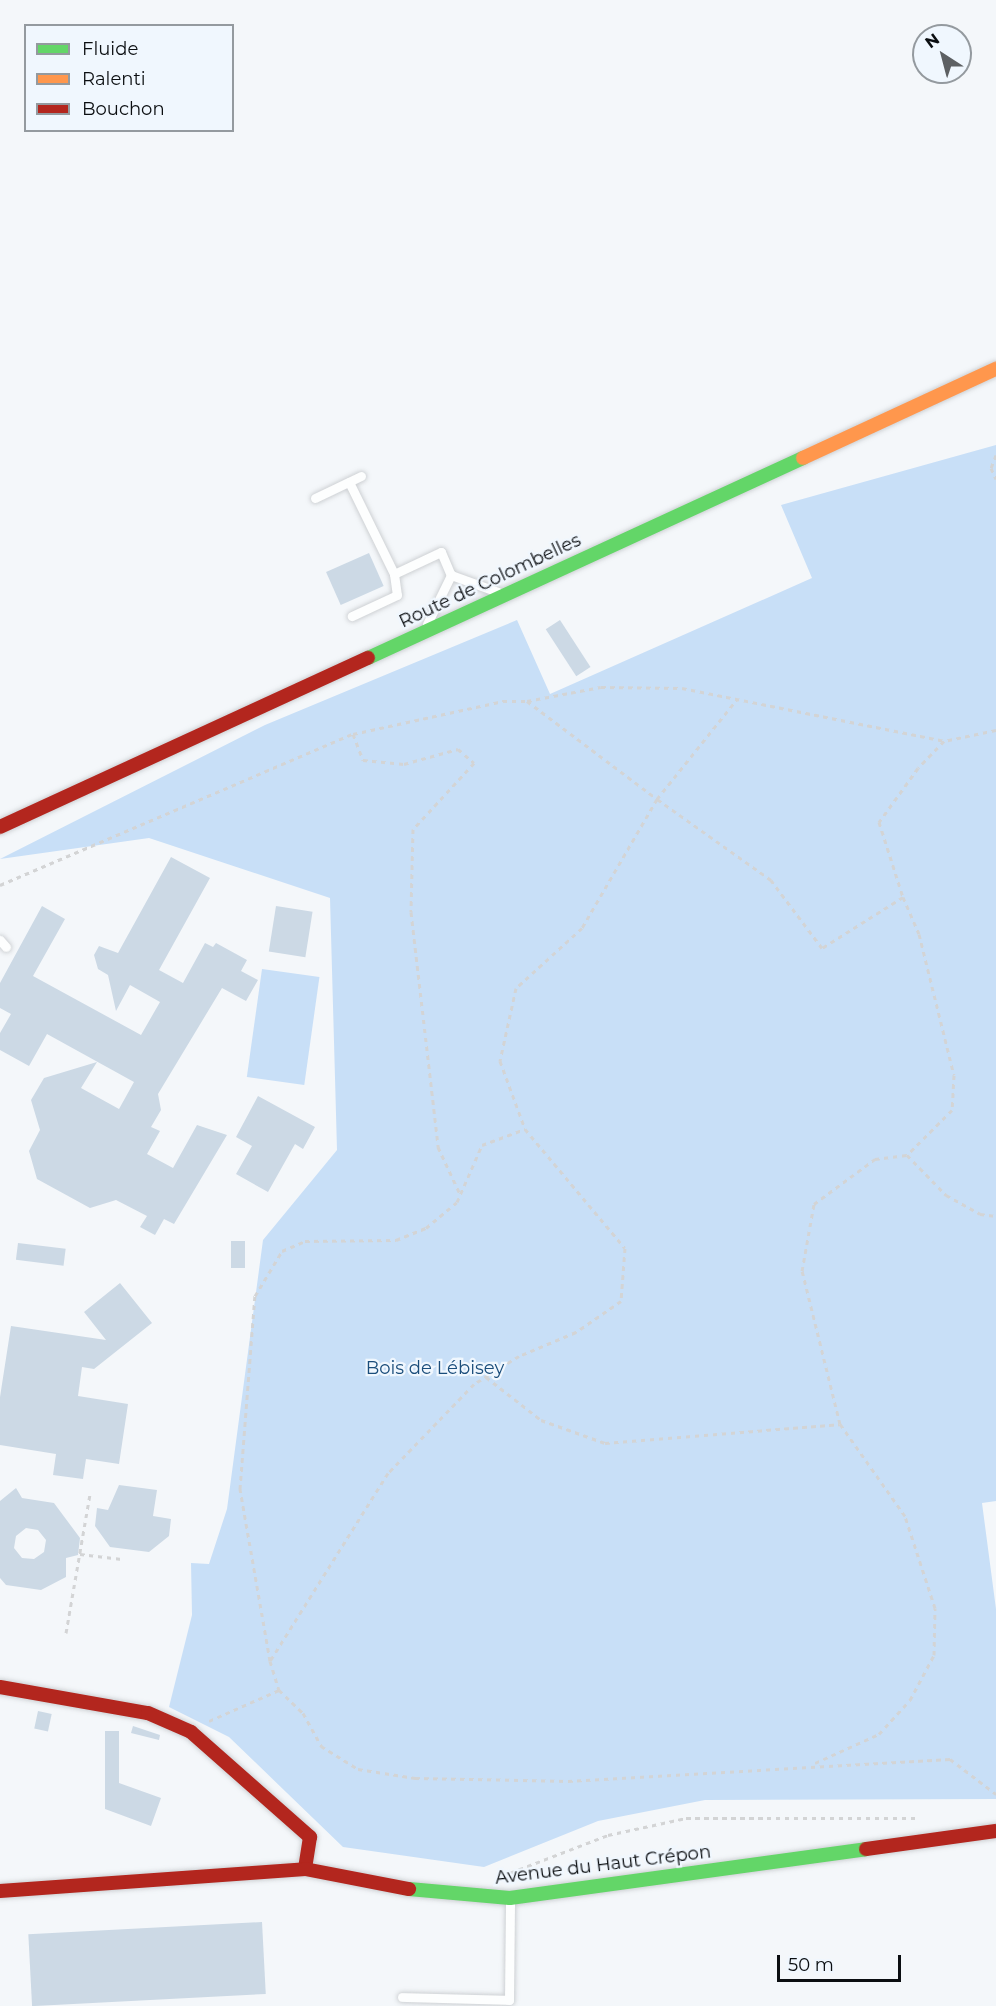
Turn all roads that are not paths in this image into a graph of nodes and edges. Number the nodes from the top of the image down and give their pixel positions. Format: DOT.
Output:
graph roads {
  1 [pos="996,369"];
  2 [pos="361,476"];
  3 [pos="349,482"];
  4 [pos="315,498"];
  5 [pos="394,574"];
  6 [pos="452,575"];
  7 [pos="505,594"];
  8 [pos="352,616"];
  9 [pos="423,632"];
  10 [pos="0,827"];
  11 [pos="0,1687"];
  12 [pos="996,1831"];
  13 [pos="305,1869"];
  14 [pos="0,1891"];
  15 [pos="510,1898"];
  16 [pos="402,1997"];
  1 -- 7 [label="street, Route de Colombelles"];
  2 -- 3 [label="lane"];
  3 -- 4 [label="lane"];
  3 -- 5 [label="lane"];
  5 -- 6 [label="lane"];
  5 -- 8 [label="lane"];
  6 -- 7 [label="lane"];
  6 -- 9 [label="lane"];
  7 -- 9 [label="street, Route de Colombelles"];
  9 -- 10 [label="street, Route de Colombelles"];
  11 -- 13 [label="street"];
  12 -- 15 [label="street, Avenue du Haut Crépon"];
  13 -- 14 [label="street, Avenue du Haut Crépon"];
  13 -- 15 [label="street, Avenue du Haut Crépon"];
  15 -- 16 [label="lane"];
}
